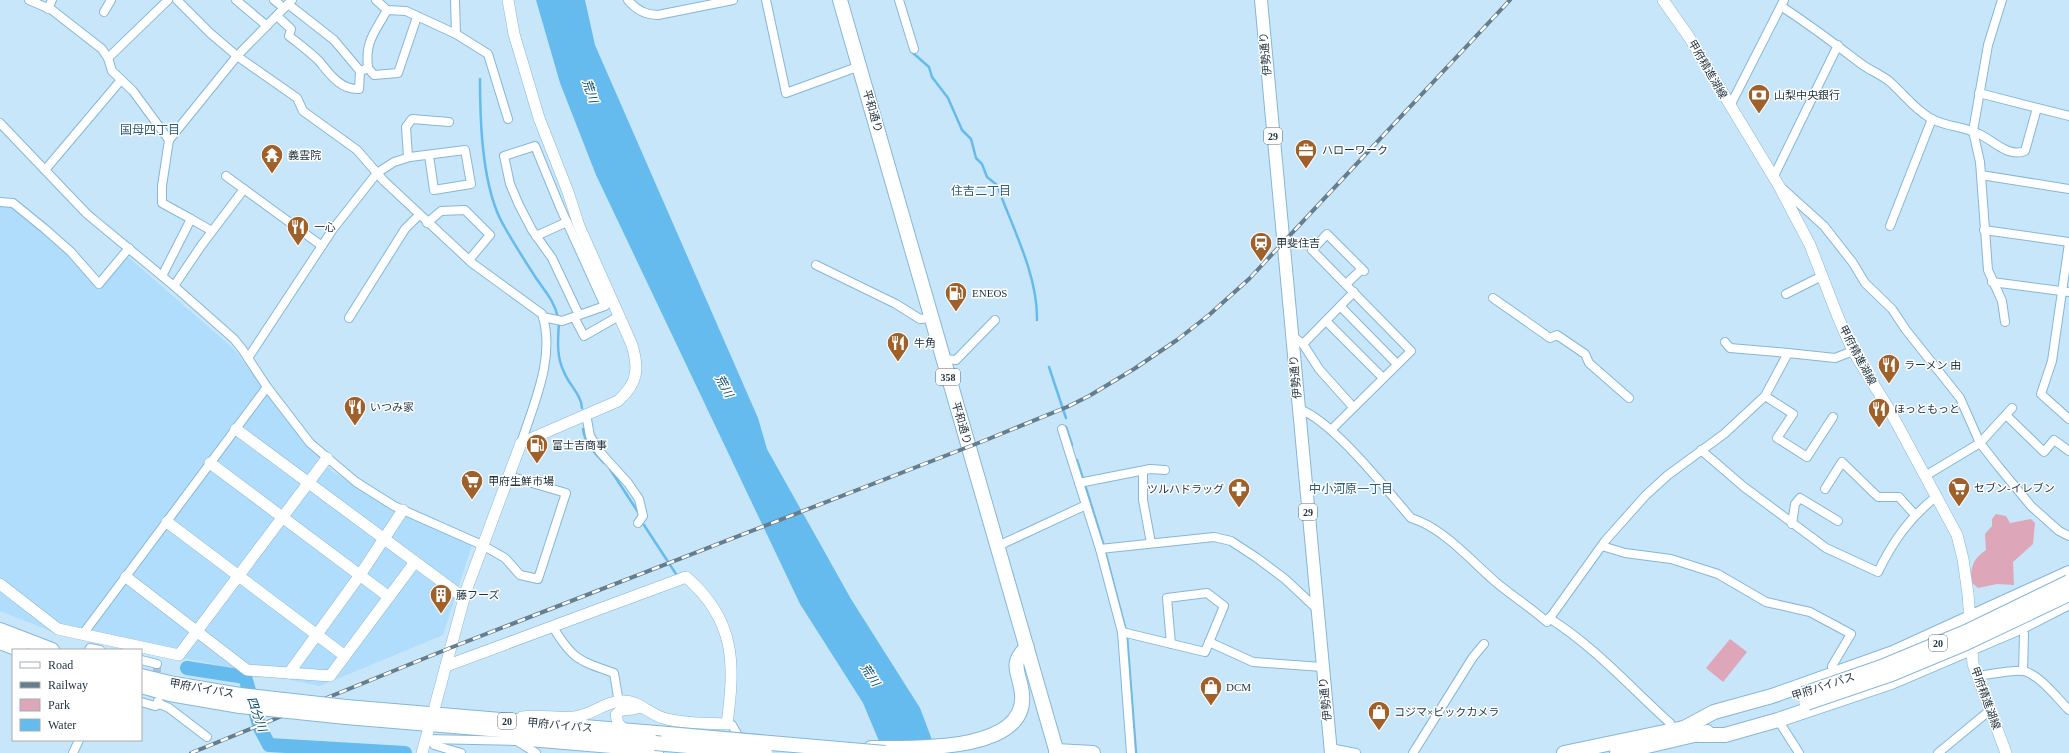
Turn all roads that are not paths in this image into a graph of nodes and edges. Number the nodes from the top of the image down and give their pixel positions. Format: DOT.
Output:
graph roads {
  1 [pos="29,0"];
  2 [pos="52,0"];
  3 [pos="111,0"];
  4 [pos="168,0"];
  5 [pos="177,0"];
  6 [pos="236,0"];
  7 [pos="274,0"];
  8 [pos="376,0"];
  9 [pos="455,0"];
  10 [pos="508,0"];
  11 [pos="628,0"];
  12 [pos="733,0"];
  13 [pos="766,0"];
  14 [pos="840,0"];
  15 [pos="898,0"];
  16 [pos="1261,0"];
  17 [pos="1663,0"];
  18 [pos="2002,0"];
  19 [pos="1782,3"];
  20 [pos="288,4"];
  21 [pos="48,9"];
  22 [pos="386,10"];
  23 [pos="104,12"];
  24 [pos="277,16"];
  25 [pos="417,16"];
  26 [pos="267,26"];
  27 [pos="456,32"];
  28 [pos="1838,45"];
  29 [pos="914,50"];
  30 [pos="237,56"];
  31 [pos="108,58"];
  32 [pos="860,66"];
  33 [pos="364,70"];
  34 [pos="120,80"];
  35 [pos="1979,93"];
  36 [pos="1730,106"];
  37 [pos="2037,108"];
  38 [pos="2069,116"];
  39 [pos="508,119"];
  40 [pos="1932,119"];
  41 [pos="449,122"];
  42 [pos="0,123"];
  43 [pos="1973,131"];
  44 [pos="169,140"];
  45 [pos="429,154"];
  46 [pos="408,158"];
  47 [pos="45,170"];
  48 [pos="377,173"];
  49 [pos="226,176"];
  50 [pos="1981,176"];
  51 [pos="1776,182"];
  52 [pos="244,189"];
  53 [pos="2069,189"];
  54 [pos="0,202"];
  55 [pos="420,216"];
  56 [pos="191,220"];
  57 [pos="427,222"];
  58 [pos="566,222"];
  59 [pos="1890,226"];
  60 [pos="1984,230"];
  61 [pos="212,231"];
  62 [pos="536,236"];
  63 [pos="2069,242"];
  64 [pos="322,246"];
  65 [pos="129,248"];
  66 [pos="469,260"];
  67 [pos="816,265"];
  68 [pos="162,276"];
  69 [pos="1822,276"];
  70 [pos="1992,282"];
  71 [pos="1346,284"];
  72 [pos="174,286"];
  73 [pos="1354,292"];
  74 [pos="2066,292"];
  75 [pos="1786,294"];
  76 [pos="1493,298"];
  77 [pos="1341,306"];
  78 [pos="577,316"];
  79 [pos="619,316"];
  80 [pos="543,317"];
  81 [pos="348,318"];
  82 [pos="931,318"];
  83 [pos="995,320"];
  84 [pos="1326,321"];
  85 [pos="2005,322"];
  86 [pos="1291,334"];
  87 [pos="1725,342"];
  88 [pos="1303,344"];
  89 [pos="1853,351"];
  90 [pos="1788,353"];
  91 [pos="248,358"];
  92 [pos="943,360"];
  93 [pos="1398,364"];
  94 [pos="1383,378"];
  95 [pos="267,387"];
  96 [pos="1765,396"];
  97 [pos="1629,398"];
  98 [pos="1353,407"];
  99 [pos="2012,408"];
  100 [pos="1299,409"];
  101 [pos="586,414"];
  102 [pos="2006,415"];
  103 [pos="1833,417"];
  104 [pos="2069,419"];
  105 [pos="236,429"];
  106 [pos="1062,429"];
  107 [pos="1330,430"];
  108 [pos="521,443"];
  109 [pos="1980,443"];
  110 [pos="1701,450"];
  111 [pos="2069,451"];
  112 [pos="327,458"];
  113 [pos="210,463"];
  114 [pos="1165,470"];
  115 [pos="1142,471"];
  116 [pos="509,476"];
  117 [pos="1925,476"];
  118 [pos="308,483"];
  119 [pos="1079,483"];
  120 [pos="1824,489"];
  121 [pos="1936,496"];
  122 [pos="1086,505"];
  123 [pos="403,510"];
  124 [pos="1915,515"];
  125 [pos="283,517"];
  126 [pos="1838,521"];
  127 [pos="167,522"];
  128 [pos="638,523"];
  129 [pos="1792,524"];
  130 [pos="2069,536"];
  131 [pos="384,539"];
  132 [pos="1151,543"];
  133 [pos="482,545"];
  134 [pos="998,546"];
  135 [pos="1602,546"];
  136 [pos="1100,549"];
  137 [pos="415,562"];
  138 [pos="2069,573"];
  139 [pos="360,575"];
  140 [pos="126,576"];
  141 [pos="238,576"];
  142 [pos="2069,582"];
  143 [pos="0,584"];
  144 [pos="2069,594"];
  145 [pos="389,597"];
  146 [pos="464,598"];
  147 [pos="2069,602"];
  148 [pos="1316,608"];
  149 [pos="1549,618"];
  150 [pos="1969,620"];
  151 [pos="553,627"];
  152 [pos="2020,627"];
  153 [pos="0,630"];
  154 [pos="196,632"];
  155 [pos="1122,632"];
  156 [pos="83,634"];
  157 [pos="317,635"];
  158 [pos="0,642"];
  159 [pos="1209,642"];
  160 [pos="1171,644"];
  161 [pos="1484,644"];
  162 [pos="1026,647"];
  163 [pos="1972,648"];
  164 [pos="18,649"];
  165 [pos="49,649"];
  166 [pos="345,656"];
  167 [pos="142,660"];
  168 [pos="157,664"];
  169 [pos="446,666"];
  170 [pos="1322,667"];
  171 [pos="2023,671"];
  172 [pos="289,673"];
  173 [pos="1832,674"];
  174 [pos="142,676"];
  175 [pos="1977,676"];
  176 [pos="142,686"];
  177 [pos="618,697"];
  178 [pos="1805,699"];
  179 [pos="240,700"];
  180 [pos="142,702"];
  181 [pos="435,706"];
  182 [pos="642,707"];
  183 [pos="2069,710"];
  184 [pos="1989,711"];
  185 [pos="346,712"];
  186 [pos="1778,720"];
  187 [pos="506,721"];
  188 [pos="727,724"];
  189 [pos="1678,729"];
  190 [pos="624,730"];
  191 [pos="1699,735"];
  192 [pos="207,737"];
  193 [pos="79,741"];
  194 [pos="517,741"];
  195 [pos="427,742"];
  196 [pos="657,748"];
  197 [pos="835,749"];
  198 [pos="1331,751"];
  199 [pos="1057,752"];
  200 [pos="73,753"];
  201 [pos="461,753"];
  202 [pos="536,753"];
  203 [pos="748,753"];
  204 [pos="765,753"];
  205 [pos="884,753"];
  206 [pos="1092,753"];
  207 [pos="1131,753"];
  208 [pos="1356,753"];
  209 [pos="1413,753"];
  210 [pos="1564,753"];
  211 [pos="1617,753"];
  212 [pos="1799,753"];
  213 [pos="1938,753"];
  214 [pos="2006,753"];
  1 -- 21 [label="street"];
  2 -- 21 [label="street"];
  3 -- 23 [label="street"];
  4 -- 31 [label="street"];
  5 -- 30 [label="street"];
  6 -- 26 [label="street"];
  7 -- 20 [label="street"];
  8 -- 22 [label="street"];
  9 -- 27 [label="street"];
  10 -- 79 [label="street"];
  11 -- 12 [label="street"];
  13 -- 32 [label="street"];
  14 -- 32 [label="highway, 平和通り / 358"];
  15 -- 29 [label="street"];
  16 -- 86 [label="main road, 伊勢通り / 29"];
  17 -- 36 [label="street, 甲府精進湖線"];
  18 -- 35 [label="street"];
  19 -- 28 [label="street"];
  19 -- 36 [label="street"];
  20 -- 24 [label="street"];
  20 -- 33 [label="street"];
  21 -- 31 [label="street"];
  22 -- 25 [label="street"];
  22 -- 33 [label="street"];
  24 -- 26 [label="street"];
  24 -- 33 [label="street"];
  25 -- 27 [label="street"];
  25 -- 33 [label="street"];
  26 -- 30 [label="street"];
  27 -- 39 [label="street"];
  28 -- 40 [label="street"];
  28 -- 51 [label="street"];
  30 -- 44 [label="street"];
  30 -- 48 [label="street"];
  31 -- 34 [label="street"];
  32 -- 82 [label="highway, 平和通り / 358"];
  34 -- 44 [label="street"];
  34 -- 47 [label="street"];
  35 -- 37 [label="street"];
  35 -- 43 [label="street"];
  36 -- 51 [label="street, 甲府精進湖線"];
  37 -- 38 [label="street"];
  37 -- 43 [label="street"];
  40 -- 43 [label="street"];
  40 -- 59 [label="street"];
  41 -- 46 [label="street"];
  42 -- 47 [label="street"];
  43 -- 50 [label="street"];
  44 -- 56 [label="street"];
  45 -- 45 [label="street"];
  45 -- 46 [label="street"];
  46 -- 48 [label="street"];
  47 -- 65 [label="street"];
  48 -- 55 [label="street"];
  48 -- 64 [label="street"];
  49 -- 52 [label="street"];
  50 -- 53 [label="street"];
  50 -- 60 [label="street"];
  51 -- 69 [label="street, 甲府精進湖線"];
  51 -- 109 [label="street"];
  52 -- 61 [label="street"];
  52 -- 64 [label="street"];
  54 -- 65 [label="street"];
  55 -- 57 [label="street"];
  55 -- 81 [label="street"];
  56 -- 61 [label="street"];
  56 -- 68 [label="street"];
  57 -- 66 [label="street"];
  57 -- 66 [label="street"];
  58 -- 62 [label="street"];
  58 -- 62 [label="street"];
  58 -- 78 [label="street"];
  60 -- 63 [label="street"];
  60 -- 70 [label="street"];
  61 -- 72 [label="street"];
  62 -- 78 [label="street"];
  63 -- 74 [label="street"];
  64 -- 91 [label="street"];
  65 -- 68 [label="street"];
  66 -- 80 [label="street"];
  67 -- 82 [label="street"];
  68 -- 72 [label="street"];
  69 -- 75 [label="street"];
  69 -- 89 [label="street, 甲府精進湖線"];
  70 -- 74 [label="street"];
  70 -- 85 [label="street"];
  71 -- 71 [label="street"];
  71 -- 73 [label="street"];
  72 -- 91 [label="street"];
  73 -- 77 [label="street"];
  73 -- 93 [label="street"];
  74 -- 104 [label="street"];
  76 -- 97 [label="street"];
  77 -- 84 [label="street"];
  77 -- 93 [label="street"];
  78 -- 79 [label="street"];
  78 -- 80 [label="street"];
  79 -- 101 [label="street"];
  80 -- 108 [label="street"];
  82 -- 92 [label="highway, 平和通り / 358"];
  83 -- 92 [label="street"];
  84 -- 88 [label="street"];
  84 -- 94 [label="street"];
  86 -- 88 [label="street"];
  86 -- 100 [label="main road, 伊勢通り / 29"];
  87 -- 90 [label="street"];
  88 -- 98 [label="street"];
  89 -- 90 [label="street"];
  89 -- 117 [label="street, 甲府精進湖線"];
  90 -- 96 [label="street"];
  91 -- 95 [label="street"];
  92 -- 134 [label="highway, 平和通り / 358"];
  93 -- 94 [label="street"];
  94 -- 98 [label="street"];
  95 -- 105 [label="street"];
  95 -- 112 [label="street"];
  96 -- 103 [label="street"];
  96 -- 110 [label="street"];
  98 -- 107 [label="street"];
  99 -- 102 [label="street"];
  100 -- 107 [label="street"];
  100 -- 148 [label="main road, 伊勢通り / 29"];
  101 -- 108 [label="street"];
  101 -- 128 [label="street"];
  102 -- 109 [label="street"];
  102 -- 111 [label="street"];
  105 -- 113 [label="street"];
  105 -- 118 [label="street"];
  106 -- 119 [label="street"];
  107 -- 149 [label="street"];
  108 -- 116 [label="street"];
  109 -- 117 [label="street"];
  109 -- 130 [label="street"];
  110 -- 129 [label="street"];
  110 -- 135 [label="street"];
  112 -- 118 [label="street"];
  112 -- 123 [label="street"];
  113 -- 125 [label="street"];
  113 -- 127 [label="street"];
  114 -- 115 [label="street"];
  115 -- 119 [label="street"];
  115 -- 132 [label="street"];
  116 -- 133 [label="street"];
  116 -- 133 [label="street"];
  117 -- 121 [label="street, 甲府精進湖線"];
  118 -- 125 [label="street"];
  118 -- 131 [label="street"];
  119 -- 122 [label="street"];
  120 -- 124 [label="street"];
  121 -- 124 [label="street"];
  121 -- 150 [label="street, 甲府精進湖線"];
  122 -- 134 [label="street"];
  122 -- 136 [label="street"];
  123 -- 131 [label="street"];
  123 -- 133 [label="street"];
  124 -- 129 [label="street"];
  125 -- 139 [label="street"];
  125 -- 141 [label="street"];
  126 -- 129 [label="street"];
  127 -- 140 [label="street"];
  127 -- 141 [label="street"];
  131 -- 137 [label="street"];
  131 -- 139 [label="street"];
  132 -- 136 [label="street"];
  132 -- 148 [label="street"];
  133 -- 146 [label="street"];
  134 -- 162 [label="highway, 平和通り / 358"];
  135 -- 149 [label="street"];
  135 -- 173 [label="street"];
  136 -- 155 [label="street"];
  137 -- 145 [label="street"];
  137 -- 146 [label="street"];
  138 -- 150 [label="highway"];
  139 -- 145 [label="street"];
  139 -- 157 [label="street"];
  140 -- 154 [label="street"];
  140 -- 156 [label="street"];
  141 -- 154 [label="street"];
  141 -- 157 [label="street"];
  142 -- 178 [label="highway, 甲府バイパス / 20, bridge"];
  143 -- 156 [label="street"];
  144 -- 178 [label="highway, 甲府バイパス / 20, bridge"];
  145 -- 166 [label="street"];
  146 -- 169 [label="street"];
  147 -- 152 [label="highway"];
  148 -- 170 [label="main road, 伊勢通り / 29"];
  149 -- 189 [label="street"];
  150 -- 163 [label="street, 甲府精進湖線"];
  150 -- 173 [label="highway"];
  151 -- 169 [label="street"];
  151 -- 177 [label="street"];
  151 -- 188 [label="street"];
  152 -- 163 [label="highway"];
  152 -- 171 [label="street"];
  153 -- 165 [label="highway"];
  154 -- 156 [label="street"];
  154 -- 172 [label="street"];
  155 -- 160 [label="street"];
  155 -- 207 [label="street"];
  157 -- 166 [label="street"];
  157 -- 172 [label="street"];
  158 -- 164 [label="highway"];
  159 -- 160 [label="street"];
  159 -- 160 [label="street"];
  159 -- 170 [label="street"];
  161 -- 209 [label="street"];
  162 -- 197 [label="highway, bridge"];
  162 -- 199 [label="highway, 平和通り / 358"];
  163 -- 175 [label="street, 甲府精進湖線"];
  163 -- 186 [label="highway"];
  166 -- 172 [label="street"];
  167 -- 168 [label="street"];
  169 -- 181 [label="street"];
  170 -- 198 [label="main road, 伊勢通り / 29"];
  171 -- 175 [label="street"];
  171 -- 183 [label="street"];
  173 -- 189 [label="highway"];
  174 -- 179 [label="highway, 甲府バイパス / 20"];
  175 -- 184 [label="street, 甲府精進湖線"];
  176 -- 179 [label="highway, 甲府バイパス / 20"];
  178 -- 189 [label="highway, 甲府バイパス / 20"];
  178 -- 191 [label="highway, 甲府バイパス / 20"];
  179 -- 185 [label="highway, 甲府バイパス / 20, bridge"];
  180 -- 192 [label="street"];
  182 -- 187 [label="street"];
  182 -- 188 [label="street"];
  182 -- 190 [label="street"];
  184 -- 213 [label="street"];
  184 -- 214 [label="street, 甲府精進湖線"];
  185 -- 187 [label="highway, 甲府バイパス / 20"];
  185 -- 196 [label="highway, 甲府バイパス / 20"];
  186 -- 191 [label="highway"];
  186 -- 212 [label="street"];
  187 -- 190 [label="highway, 甲府バイパス / 20"];
  188 -- 203 [label="street"];
  189 -- 210 [label="highway, 甲府バイパス / 20"];
  190 -- 197 [label="highway, 甲府バイパス / 20, bridge"];
  191 -- 211 [label="highway, 甲府バイパス / 20"];
  193 -- 200 [label="street"];
  194 -- 195 [label="street"];
  194 -- 196 [label="street"];
  194 -- 202 [label="street"];
  195 -- 201 [label="street"];
  196 -- 204 [label="highway, 甲府バイパス / 20, bridge"];
  197 -- 205 [label="highway, 甲府バイパス / 20, bridge"];
  198 -- 208 [label="street"];
  199 -- 206 [label="highway"];
}
